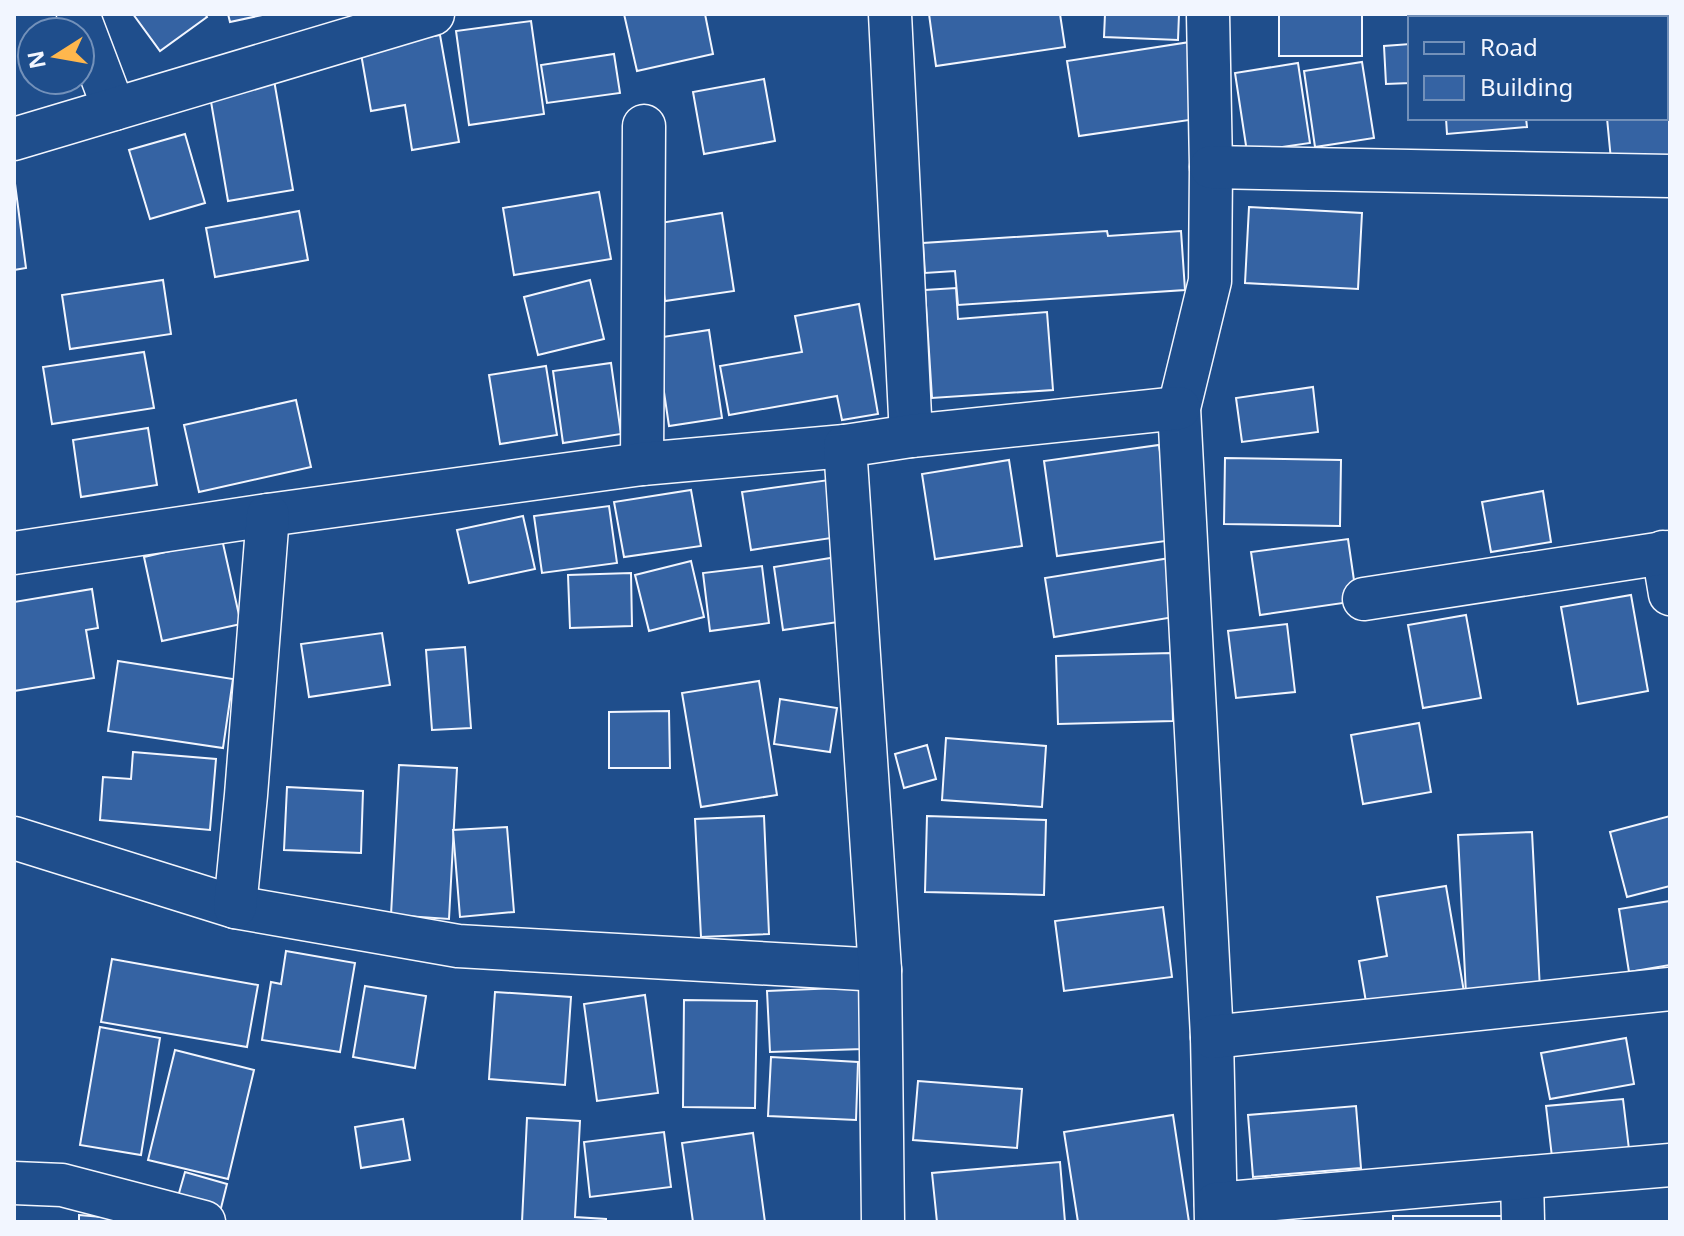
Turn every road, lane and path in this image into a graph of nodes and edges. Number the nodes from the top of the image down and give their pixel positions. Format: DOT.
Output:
graph roads {
  1 [pos="78,14"];
  2 [pos="429,14"];
  3 [pos="890,14"];
  4 [pos="1208,14"];
  5 [pos="114,109"];
  6 [pos="644,126"];
  7 [pos="14,139"];
  8 [pos="1211,167"];
  9 [pos="1670,176"];
  10 [pos="1179,408"];
  11 [pos="911,436"];
  12 [pos="845,446"];
  13 [pos="642,464"];
  14 [pos="268,515"];
  15 [pos="1666,552"];
  16 [pos="14,553"];
  17 [pos="1670,594"];
  18 [pos="1364,599"];
  19 [pos="14,838"];
  20 [pos="235,907"];
  21 [pos="880,970"];
  22 [pos="1670,989"];
  23 [pos="1212,1037"];
  24 [pos="1670,1165"];
  25 [pos="1522,1178"];
  26 [pos="14,1183"];
  27 [pos="1216,1213"];
  28 [pos="204,1222"];
  29 [pos="883,1222"];
  30 [pos="1523,1222"];
  1 -- 5 [label="street"];
  2 -- 5 [label="street"];
  3 -- 11 [label="street"];
  4 -- 8 [label="street"];
  5 -- 7 [label="street"];
  6 -- 13 [label="street"];
  8 -- 9 [label="street"];
  8 -- 10 [label="street"];
  10 -- 11 [label="street"];
  10 -- 23 [label="street"];
  11 -- 12 [label="street"];
  12 -- 13 [label="street"];
  12 -- 21 [label="street"];
  13 -- 14 [label="street"];
  14 -- 16 [label="street"];
  14 -- 20 [label="street"];
  15 -- 17 [label="street"];
  15 -- 18 [label="street"];
  19 -- 20 [label="street"];
  20 -- 21 [label="street"];
  21 -- 29 [label="street"];
  22 -- 23 [label="street"];
  23 -- 27 [label="street"];
  24 -- 25 [label="street"];
  25 -- 27 [label="street"];
  25 -- 30 [label="street"];
  26 -- 28 [label="street"];
}
